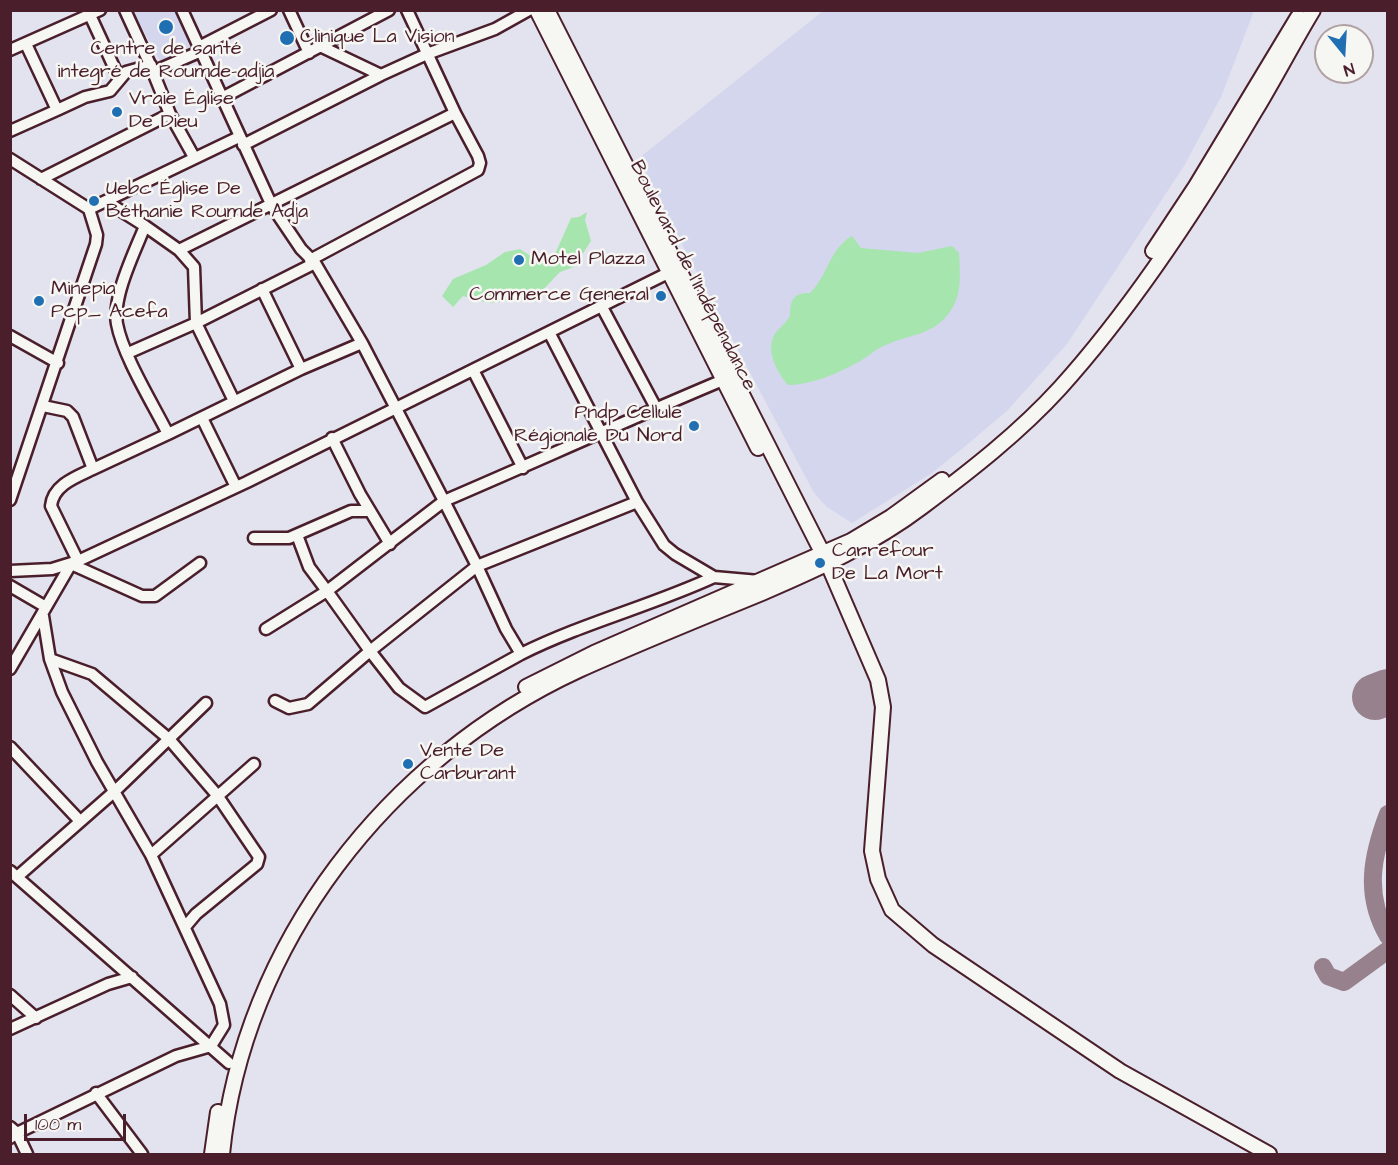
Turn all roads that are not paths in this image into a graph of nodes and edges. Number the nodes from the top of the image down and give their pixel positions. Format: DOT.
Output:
graph roads {
  1 [pos="124,10"];
  2 [pos="182,10"];
  3 [pos="271,10"];
  4 [pos="289,10"];
  5 [pos="389,10"];
  6 [pos="407,10"];
  7 [pos="529,10"];
  8 [pos="537,10"];
  9 [pos="547,10"];
  10 [pos="1302,10"];
  11 [pos="1313,10"];
  12 [pos="88,14"];
  13 [pos="26,44"];
  14 [pos="12,46"];
  15 [pos="320,46"];
  16 [pos="199,49"];
  17 [pos="309,53"];
  18 [pos="427,54"];
  19 [pos="152,69"];
  20 [pos="381,75"];
  21 [pos="119,78"];
  22 [pos="220,99"];
  23 [pos="57,110"];
  24 [pos="455,113"];
  25 [pos="170,114"];
  26 [pos="10,131"];
  27 [pos="241,141"];
  28 [pos="194,157"];
  29 [pos="10,159"];
  30 [pos="41,179"];
  31 [pos="107,202"];
  32 [pos="272,206"];
  33 [pos="89,209"];
  34 [pos="145,226"];
  35 [pos="179,250"];
  36 [pos="312,262"];
  37 [pos="668,273"];
  38 [pos="262,289"];
  39 [pos="602,307"];
  40 [pos="196,323"];
  41 [pos="550,334"];
  42 [pos="10,336"];
  43 [pos="362,342"];
  44 [pos="128,353"];
  45 [pos="58,363"];
  46 [pos="301,369"];
  47 [pos="473,370"];
  48 [pos="723,380"];
  49 [pos="234,401"];
  50 [pos="43,406"];
  51 [pos="395,408"];
  52 [pos="656,408"];
  53 [pos="202,418"];
  54 [pos="603,433"];
  55 [pos="168,434"];
  56 [pos="332,438"];
  57 [pos="523,468"];
  58 [pos="93,469"];
  59 [pos="236,487"];
  60 [pos="10,500"];
  61 [pos="444,501"];
  62 [pos="638,502"];
  63 [pos="370,511"];
  64 [pos="297,535"];
  65 [pos="254,538"];
  66 [pos="815,540"];
  67 [pos="390,544"];
  68 [pos="836,548"];
  69 [pos="821,561"];
  70 [pos="75,562"];
  71 [pos="200,563"];
  72 [pos="477,566"];
  73 [pos="10,571"];
  74 [pos="714,577"];
  75 [pos="761,581"];
  76 [pos="10,586"];
  77 [pos="327,591"];
  78 [pos="45,611"];
  79 [pos="266,629"];
  80 [pos="370,651"];
  81 [pos="521,654"];
  82 [pos="51,659"];
  83 [pos="10,669"];
  84 [pos="275,701"];
  85 [pos="206,704"];
  86 [pos="169,739"];
  87 [pos="10,747"];
  88 [pos="254,764"];
  89 [pos="114,791"];
  90 [pos="217,795"];
  91 [pos="79,820"];
  92 [pos="151,855"];
  93 [pos="14,874"];
  94 [pos="177,909"];
  95 [pos="196,914"];
  96 [pos="185,927"];
  97 [pos="132,977"];
  98 [pos="10,995"];
  99 [pos="36,1018"];
  100 [pos="10,1029"];
  101 [pos="211,1046"];
  102 [pos="229,1063"];
  103 [pos="96,1093"];
  104 [pos="13,1132"];
  105 [pos="27,1155"];
  106 [pos="142,1155"];
  107 [pos="212,1155"];
  108 [pos="222,1155"];
  109 [pos="1269,1155"];
  1 -- 19 [label="street"];
  2 -- 16 [label="street"];
  3 -- 16 [label="street"];
  4 -- 17 [label="street"];
  5 -- 15 [label="street"];
  6 -- 18 [label="street"];
  7 -- 18 [label="street"];
  8 -- 37 [label="main road, Boulevard de l'Indépendance"];
  9 -- 66 [label="main road, Boulevard de l'Indépendance"];
  10 -- 68 [label="main road"];
  11 -- 69 [label="main road"];
  12 -- 13 [label="street"];
  12 -- 21 [label="street"];
  13 -- 14 [label="street"];
  13 -- 23 [label="street"];
  15 -- 17 [label="street"];
  15 -- 20 [label="street"];
  16 -- 19 [label="street"];
  16 -- 22 [label="street"];
  17 -- 22 [label="street"];
  18 -- 20 [label="street"];
  18 -- 24 [label="street"];
  19 -- 21 [label="street"];
  19 -- 25 [label="street"];
  20 -- 27 [label="street"];
  21 -- 23 [label="street"];
  22 -- 27 [label="street"];
  23 -- 26 [label="street"];
  24 -- 32 [label="street"];
  24 -- 36 [label="street"];
  25 -- 28 [label="street"];
  25 -- 30 [label="street"];
  27 -- 28 [label="street"];
  27 -- 32 [label="street"];
  28 -- 31 [label="street"];
  29 -- 30 [label="street"];
  30 -- 33 [label="street"];
  31 -- 33 [label="street"];
  31 -- 34 [label="street"];
  32 -- 35 [label="street"];
  32 -- 36 [label="street"];
  33 -- 45 [label="street"];
  34 -- 35 [label="street"];
  34 -- 44 [label="street"];
  35 -- 40 [label="street"];
  36 -- 38 [label="street"];
  36 -- 43 [label="street"];
  37 -- 39 [label="street"];
  37 -- 48 [label="main road, Boulevard de l'Indépendance"];
  38 -- 40 [label="street"];
  38 -- 46 [label="street"];
  39 -- 41 [label="street"];
  39 -- 52 [label="street"];
  40 -- 44 [label="street"];
  40 -- 49 [label="street"];
  41 -- 47 [label="street"];
  41 -- 54 [label="street"];
  42 -- 45 [label="street"];
  43 -- 46 [label="street"];
  43 -- 51 [label="street"];
  44 -- 55 [label="street"];
  45 -- 50 [label="street"];
  46 -- 49 [label="street"];
  47 -- 51 [label="street"];
  47 -- 57 [label="street"];
  48 -- 52 [label="street"];
  48 -- 69 [label="main road, Boulevard de l'Indépendance"];
  49 -- 53 [label="street"];
  50 -- 58 [label="street"];
  50 -- 60 [label="street"];
  51 -- 56 [label="street"];
  51 -- 61 [label="street"];
  52 -- 54 [label="street"];
  53 -- 55 [label="street"];
  53 -- 59 [label="street"];
  54 -- 57 [label="street"];
  54 -- 62 [label="street"];
  55 -- 58 [label="street"];
  56 -- 59 [label="street"];
  56 -- 63 [label="street"];
  57 -- 61 [label="street"];
  58 -- 70 [label="street"];
  59 -- 70 [label="street"];
  61 -- 67 [label="street"];
  61 -- 72 [label="street"];
  62 -- 72 [label="street"];
  62 -- 74 [label="street"];
  63 -- 64 [label="street"];
  63 -- 67 [label="street"];
  64 -- 65 [label="street"];
  64 -- 77 [label="street"];
  66 -- 68 [label="main road"];
  66 -- 69 [label="main road, Boulevard de l'Indépendance"];
  67 -- 77 [label="street"];
  68 -- 69 [label="main road"];
  69 -- 75 [label="main road"];
  69 -- 108 [label="main road"];
  69 -- 109 [label="main road"];
  70 -- 71 [label="street"];
  70 -- 73 [label="street"];
  70 -- 78 [label="street"];
  72 -- 80 [label="street"];
  72 -- 81 [label="street"];
  74 -- 75 [label="street"];
  74 -- 81 [label="street"];
  75 -- 102 [label="main road"];
  76 -- 78 [label="street"];
  77 -- 79 [label="street"];
  77 -- 80 [label="street"];
  78 -- 82 [label="street"];
  78 -- 83 [label="street"];
  80 -- 81 [label="street"];
  80 -- 84 [label="street"];
  82 -- 86 [label="street"];
  82 -- 89 [label="street"];
  85 -- 86 [label="street"];
  86 -- 89 [label="street"];
  86 -- 90 [label="street"];
  87 -- 91 [label="street"];
  88 -- 90 [label="street"];
  89 -- 91 [label="street"];
  89 -- 92 [label="street"];
  90 -- 92 [label="street"];
  90 -- 95 [label="street"];
  91 -- 93 [label="street"];
  92 -- 94 [label="street"];
  93 -- 97 [label="street"];
  94 -- 95 [label="street"];
  94 -- 96 [label="street"];
  95 -- 96 [label="street"];
  96 -- 101 [label="street"];
  97 -- 99 [label="street"];
  97 -- 101 [label="street"];
  98 -- 99 [label="street"];
  99 -- 100 [label="street"];
  101 -- 102 [label="street"];
  101 -- 103 [label="street"];
  102 -- 107 [label="main road"];
  103 -- 104 [label="street"];
  103 -- 106 [label="street"];
  104 -- 105 [label="street"];
}
